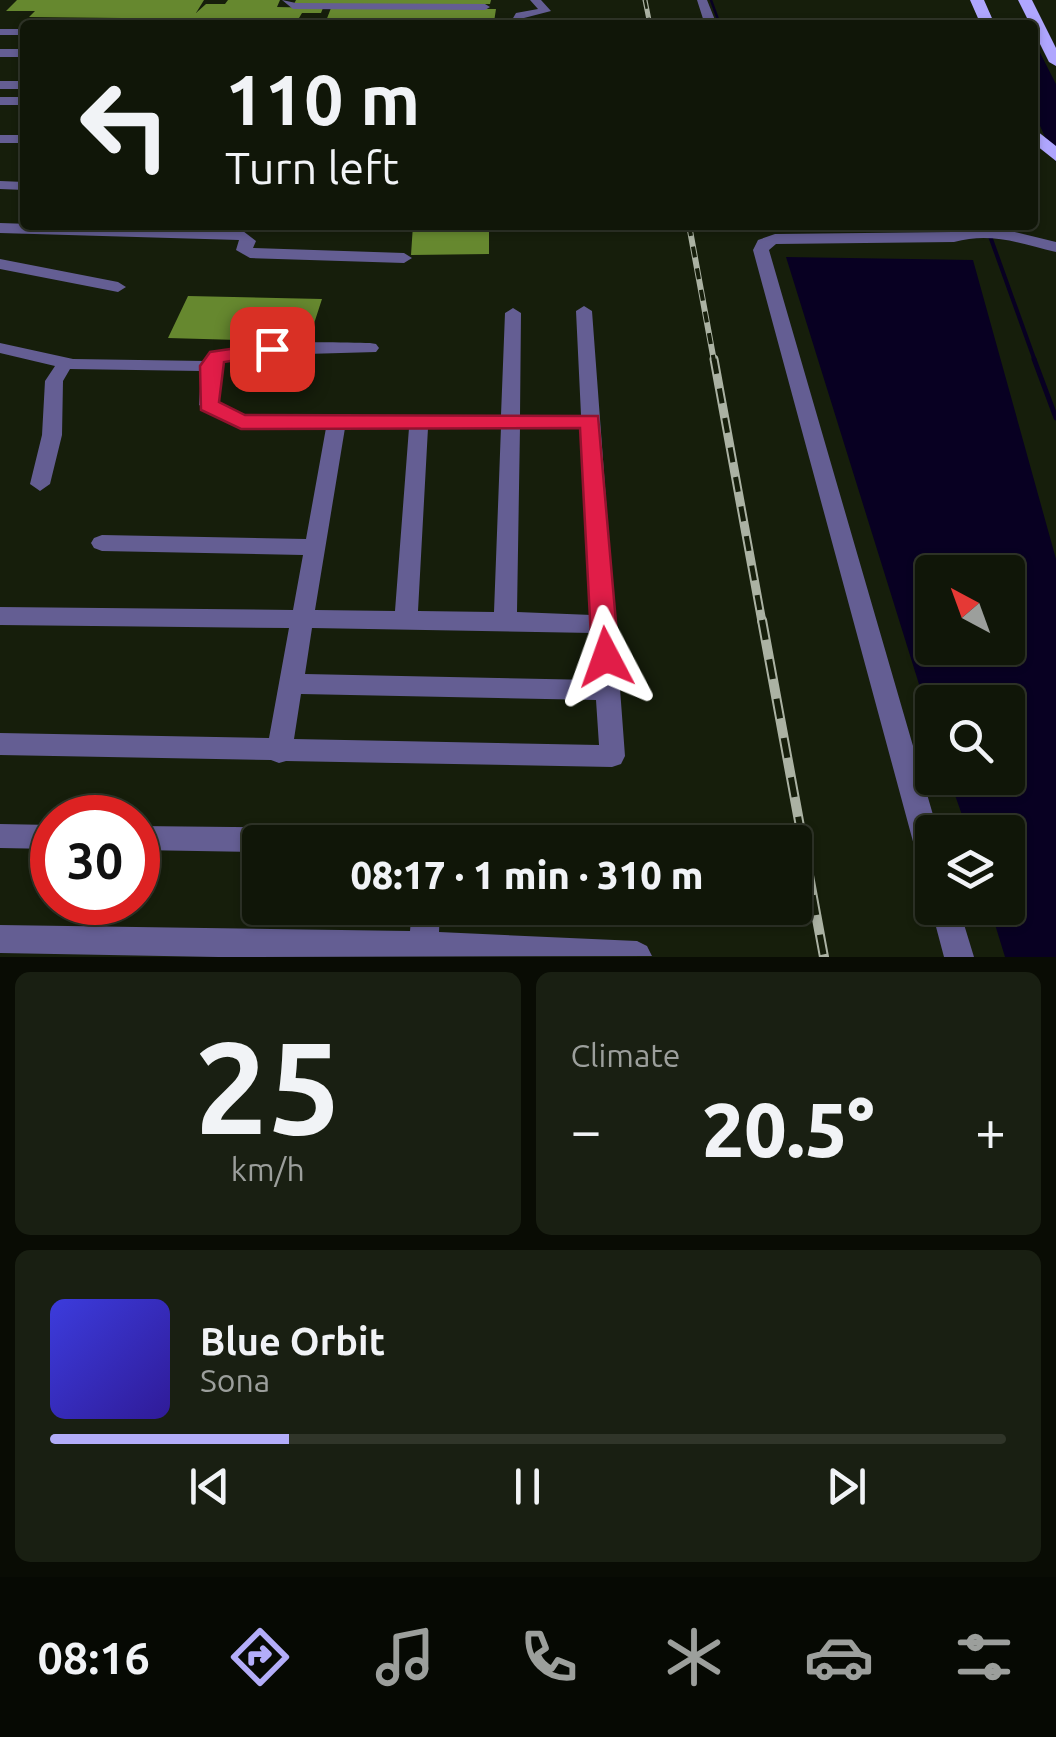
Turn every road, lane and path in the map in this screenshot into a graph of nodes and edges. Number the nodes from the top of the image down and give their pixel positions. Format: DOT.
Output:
graph roads {
  1 [pos="287,0"];
  2 [pos="535,0"];
  3 [pos="1041,0"];
  4 [pos="485,6"];
  5 [pos="518,20"];
  6 [pos="1038,26"];
  7 [pos="1056,27"];
  8 [pos="1056,62"];
  9 [pos="1038,138"];
  10 [pos="1056,156"];
  11 [pos="60,230"];
  12 [pos="968,230"];
  13 [pos="976,230"];
  14 [pos="1056,247"];
  15 [pos="404,258"];
  16 [pos="0,264"];
  17 [pos="118,287"];
  18 [pos="584,312"];
  19 [pos="514,314"];
  20 [pos="0,348"];
  21 [pos="370,348"];
  22 [pos="66,362"];
  23 [pos="210,366"];
  24 [pos="510,421"];
  25 [pos="590,421"];
  26 [pos="337,422"];
  27 [pos="419,422"];
  28 [pos="40,484"];
  29 [pos="102,543"];
  30 [pos="315,547"];
  31 [pos="0,616"];
  32 [pos="303,619"];
  33 [pos="406,620"];
  34 [pos="504,622"];
  35 [pos="604,624"];
  36 [pos="292,684"];
  37 [pos="608,690"];
  38 [pos="0,744"];
  39 [pos="279,752"];
  40 [pos="919,815"];
  41 [pos="0,836"];
  42 [pos="30,837"];
  43 [pos="160,838"];
  44 [pos="242,840"];
  45 [pos="425,925"];
  46 [pos="950,925"];
  47 [pos="0,939"];
  48 [pos="423,946"];
  49 [pos="637,956"];
  50 [pos="959,957"];
  1 -- 4 [label="street"];
  2 -- 5 [label="street"];
  3 -- 7 [label="main road"];
  6 -- 8 [label="main road"];
  9 -- 10 [label="main road"];
  11 -- 15 [label="street"];
  12 -- 40 [label="street"];
  13 -- 14 [label="street"];
  16 -- 17 [label="street"];
  18 -- 25 [label="street"];
  19 -- 24 [label="street"];
  20 -- 22 [label="street"];
  21 -- 23 [label="street"];
  22 -- 23 [label="street"];
  22 -- 28 [label="street"];
  23 -- 26 [label="street"];
  24 -- 25 [label="street"];
  24 -- 27 [label="street"];
  24 -- 34 [label="street"];
  25 -- 35 [label="street"];
  26 -- 27 [label="street"];
  26 -- 30 [label="street"];
  27 -- 33 [label="street"];
  29 -- 30 [label="street"];
  30 -- 32 [label="street"];
  31 -- 32 [label="street"];
  32 -- 33 [label="street"];
  32 -- 36 [label="street"];
  33 -- 34 [label="street"];
  34 -- 35 [label="street"];
  35 -- 37 [label="street"];
  36 -- 37 [label="street"];
  36 -- 39 [label="street"];
  37 -- 39 [label="street"];
  38 -- 39 [label="street"];
  41 -- 42 [label="street"];
  43 -- 44 [label="street"];
  45 -- 48 [label="street"];
  46 -- 50 [label="street"];
  47 -- 48 [label="street"];
  48 -- 49 [label="street"];
}
